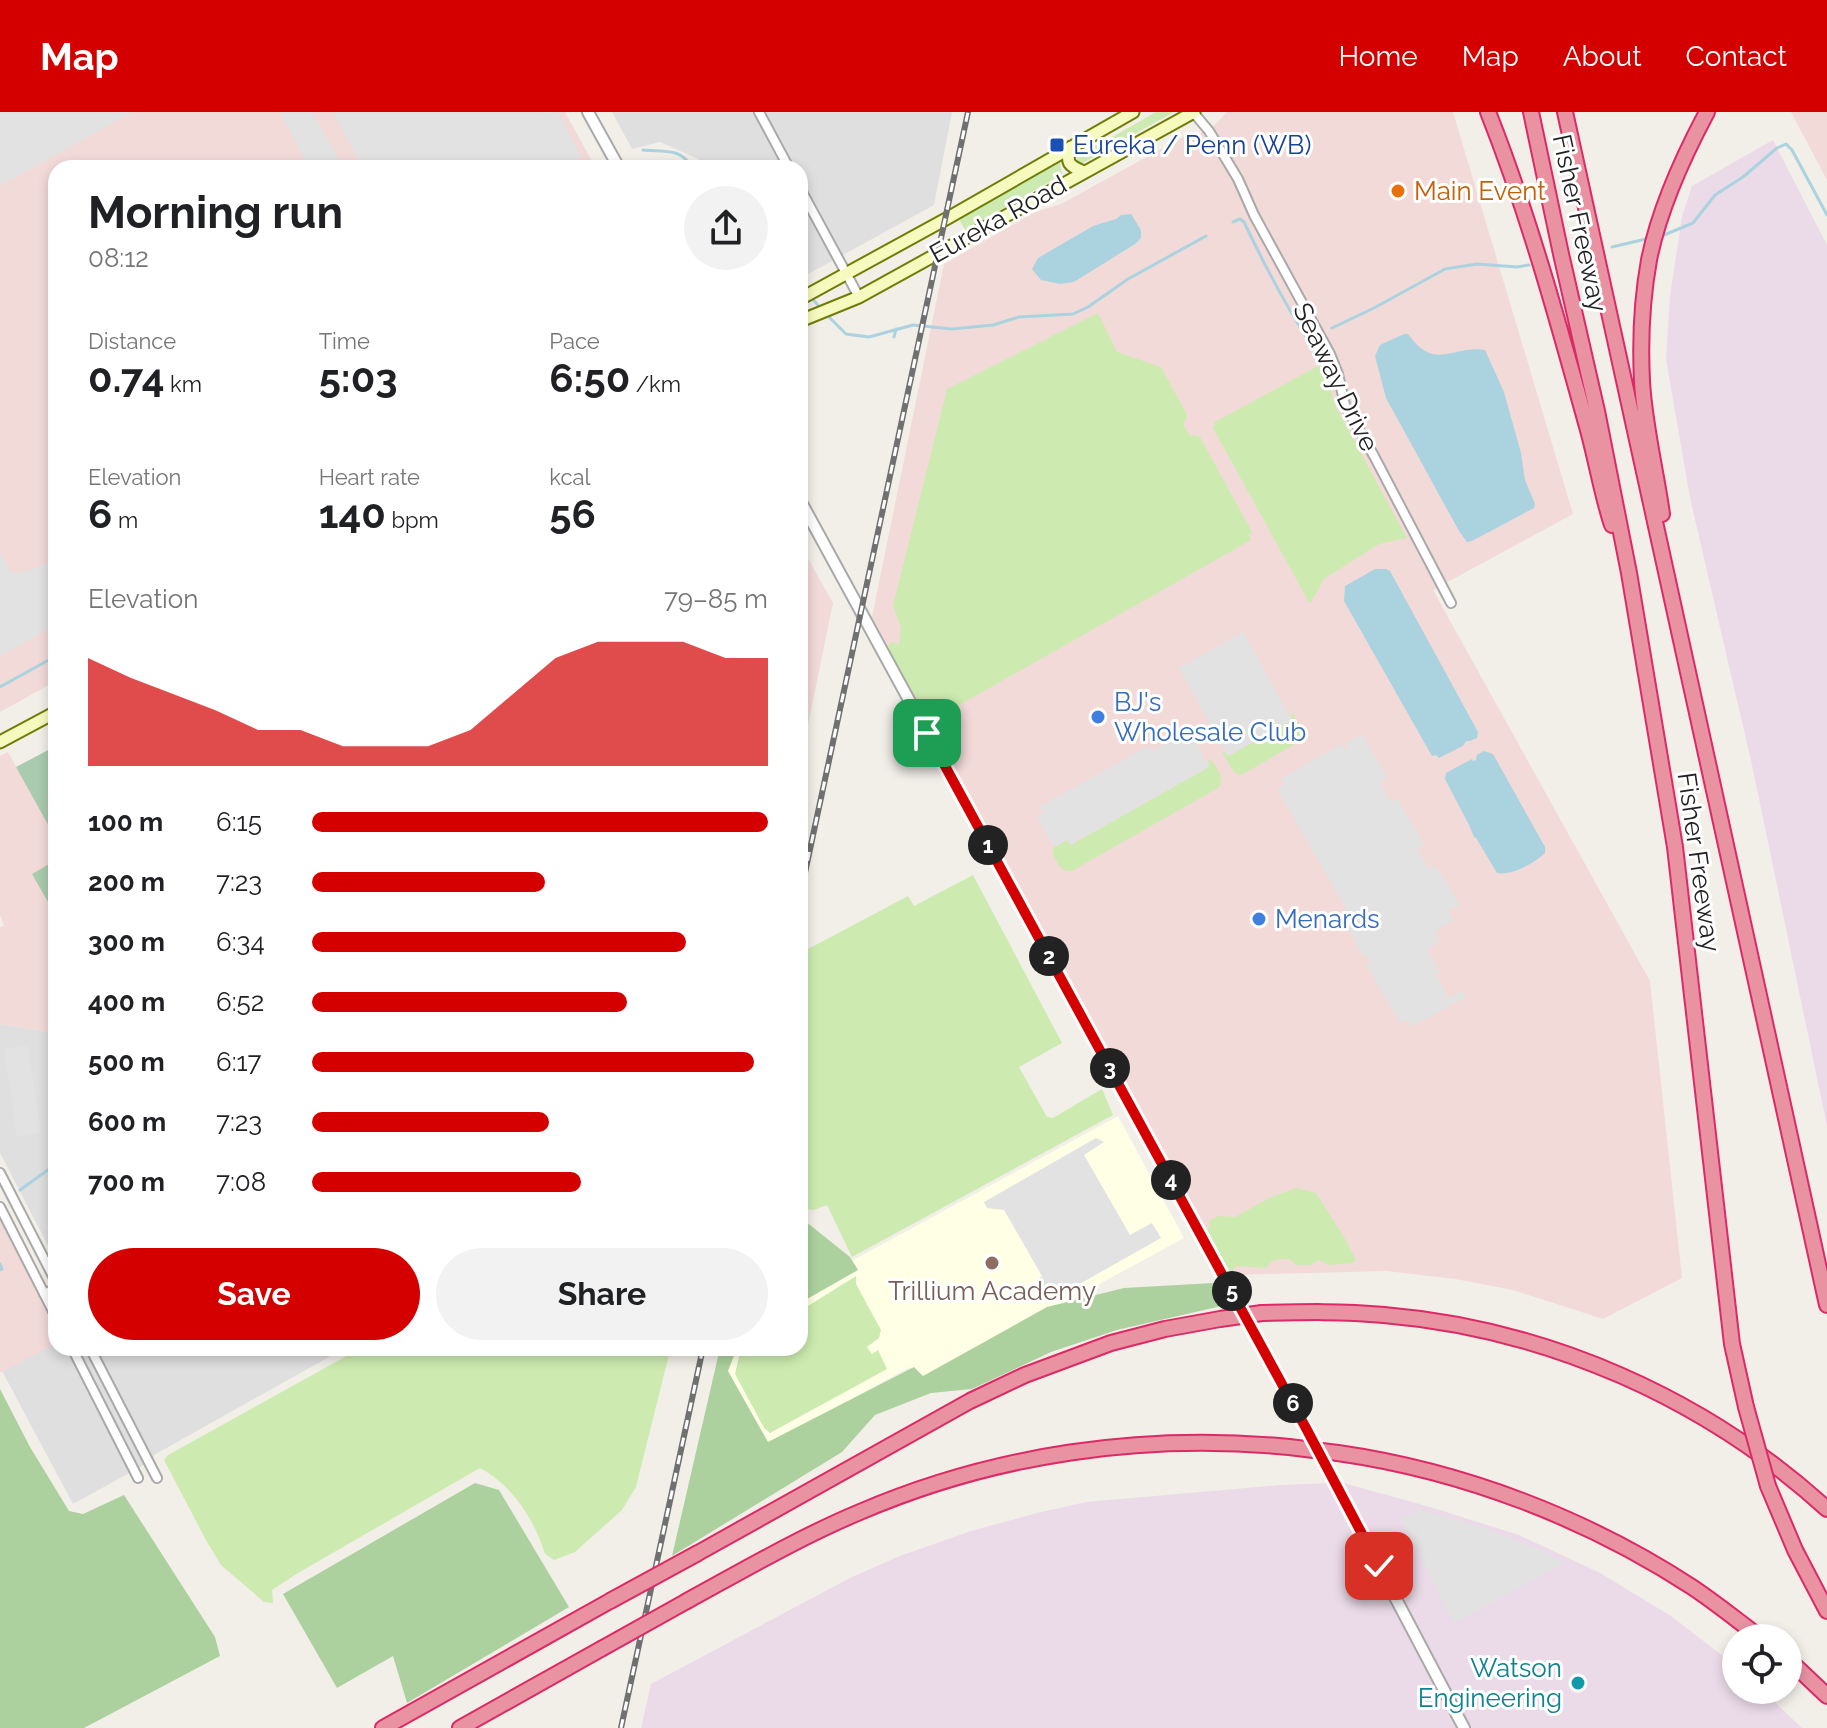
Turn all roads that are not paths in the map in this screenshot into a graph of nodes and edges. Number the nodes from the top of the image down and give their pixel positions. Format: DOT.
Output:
graph roads {
  1 [pos="588,112"];
  2 [pos="759,112"];
  3 [pos="1133,112"];
  4 [pos="1193,112"];
  5 [pos="1490,112"];
  6 [pos="1531,112"];
  7 [pos="1565,112"];
  8 [pos="1707,112"];
  9 [pos="1071,147"];
  10 [pos="615,160"];
  11 [pos="785,160"];
  12 [pos="1084,172"];
  13 [pos="808,203"];
  14 [pos="847,275"];
  15 [pos="808,295"];
  16 [pos="859,297"];
  17 [pos="808,318"];
  18 [pos="808,515"];
  19 [pos="1629,573"];
  20 [pos="1669,582"];
  21 [pos="1451,603"];
  22 [pos="48,716"];
  23 [pos="0,742"];
  24 [pos="0,1173"];
  25 [pos="0,1207"];
  26 [pos="48,1269"];
  27 [pos="48,1291"];
  28 [pos="44,1294"];
  29 [pos="48,1302"];
  30 [pos="1827,1305"];
  31 [pos="76,1356"];
  32 [pos="94,1356"];
  33 [pos="112,1392"];
  34 [pos="98,1399"];
  35 [pos="141,1448"];
  36 [pos="127,1456"];
  37 [pos="138,1478"];
  38 [pos="157,1478"];
  39 [pos="1827,1509"];
  40 [pos="1827,1611"];
  41 [pos="1742,1624"];
  42 [pos="1802,1672"];
  43 [pos="1827,1696"];
  44 [pos="383,1728"];
  45 [pos="460,1728"];
  46 [pos="1464,1728"];
  1 -- 10 [label="street"];
  2 -- 11 [label="street"];
  3 -- 9 [label="main road, Eureka Road"];
  4 -- 12 [label="main road, Eureka Road"];
  4 -- 21 [label="street, Seaway Drive"];
  5 -- 19 [label="highway"];
  6 -- 19 [label="highway, Fisher Freeway"];
  7 -- 20 [label="highway, Fisher Freeway"];
  8 -- 20 [label="highway"];
  9 -- 12 [label="main road"];
  9 -- 14 [label="main road, Eureka Road"];
  12 -- 16 [label="main road, Eureka Road"];
  13 -- 14 [label="street"];
  14 -- 15 [label="main road, Eureka Road"];
  14 -- 16 [label="street"];
  16 -- 17 [label="main road, Eureka Road"];
  18 -- 46 [label="street"];
  19 -- 40 [label="highway, Fisher Freeway, bridge"];
  20 -- 30 [label="highway, Fisher Freeway"];
  22 -- 23 [label="main road"];
  24 -- 26 [label="street"];
  25 -- 28 [label="street"];
  27 -- 28 [label="street"];
  28 -- 29 [label="street"];
  31 -- 34 [label="street"];
  32 -- 33 [label="street"];
  33 -- 34 [label="street"];
  33 -- 35 [label="street"];
  34 -- 36 [label="street"];
  35 -- 36 [label="street"];
  35 -- 38 [label="street"];
  36 -- 37 [label="street"];
  39 -- 44 [label="highway, bridge"];
  41 -- 45 [label="highway, bridge"];
  42 -- 43 [label="highway"];
}
